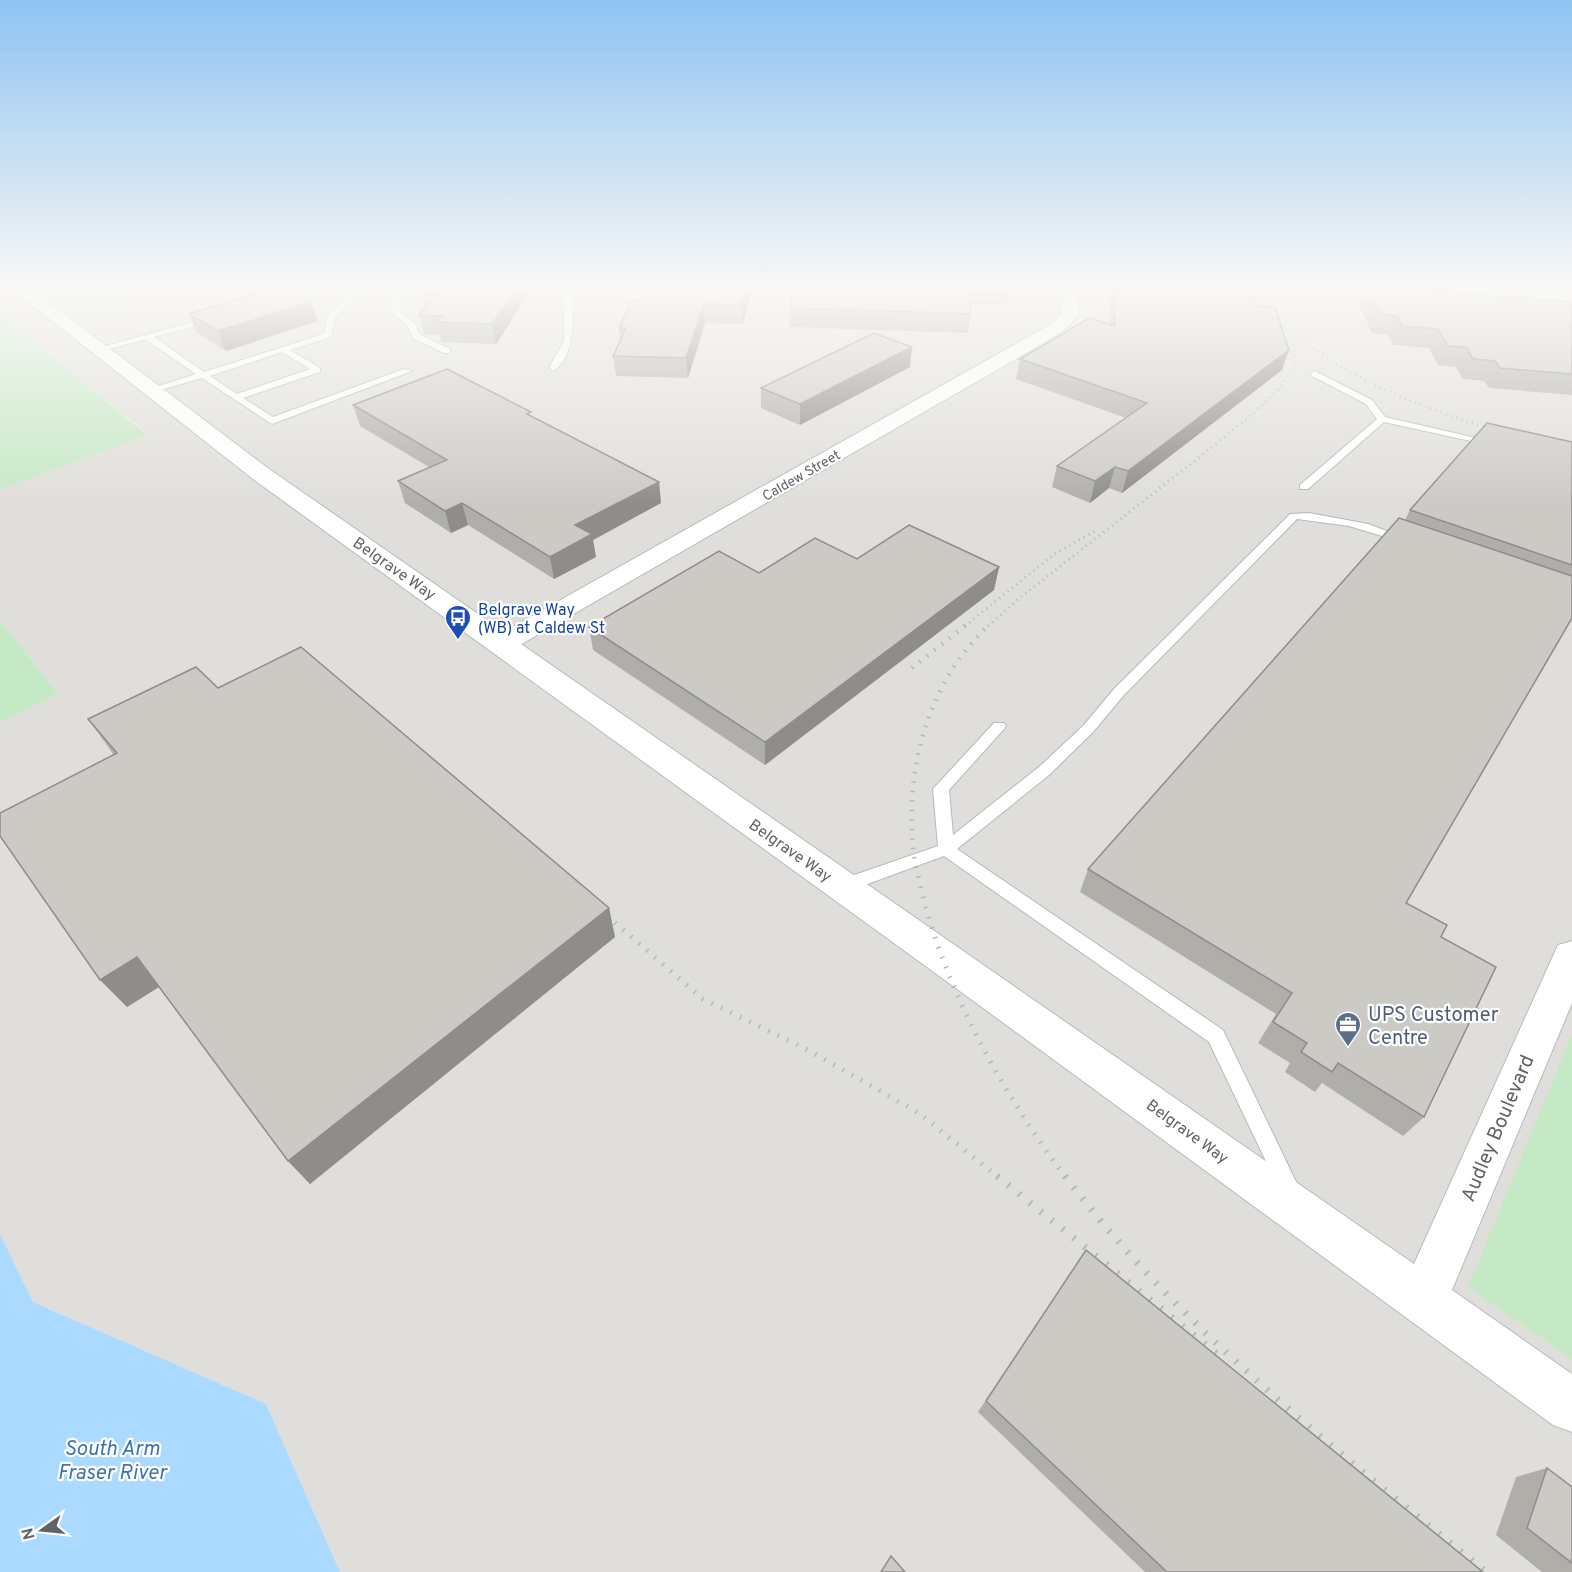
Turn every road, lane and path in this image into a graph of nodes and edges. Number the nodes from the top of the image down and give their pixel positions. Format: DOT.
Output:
graph roads {
  1 [pos="112,359"];
  2 [pos="180,359"];
  3 [pos="251,359"];
  4 [pos="300,359"];
  5 [pos="558,359"];
  6 [pos="1003,359"];
  7 [pos="553,368"];
  8 [pos="407,371"];
  9 [pos="1315,374"];
  10 [pos="203,375"];
  11 [pos="153,391"];
  12 [pos="236,397"];
  13 [pos="1382,419"];
  14 [pos="1506,446"];
  15 [pos="1304,487"];
  16 [pos="1420,545"];
  17 [pos="502,644"];
  18 [pos="999,726"];
  19 [pos="946,849"];
  20 [pos="842,886"];
  21 [pos="1572,957"];
  22 [pos="1301,1212"];
  23 [pos="1423,1300"];
  24 [pos="1572,1406"];
  1 -- 11 [label="street, Belgrave Way"];
  2 -- 10 [label="lane"];
  3 -- 10 [label="lane"];
  4 -- 12 [label="lane"];
  5 -- 7 [label="lane"];
  6 -- 17 [label="street, Caldew Street"];
  8 -- 12 [label="lane"];
  9 -- 13 [label="lane"];
  10 -- 11 [label="lane"];
  10 -- 12 [label="lane"];
  11 -- 17 [label="street, Belgrave Way"];
  13 -- 14 [label="lane"];
  13 -- 15 [label="lane"];
  16 -- 19 [label="lane"];
  17 -- 20 [label="street, Belgrave Way"];
  18 -- 19 [label="lane"];
  19 -- 20 [label="lane"];
  19 -- 22 [label="lane"];
  20 -- 22 [label="street, Belgrave Way"];
  21 -- 23 [label="street, Audley Boulevard"];
  22 -- 23 [label="street, Belgrave Way"];
  23 -- 24 [label="street, Belgrave Way"];
}
